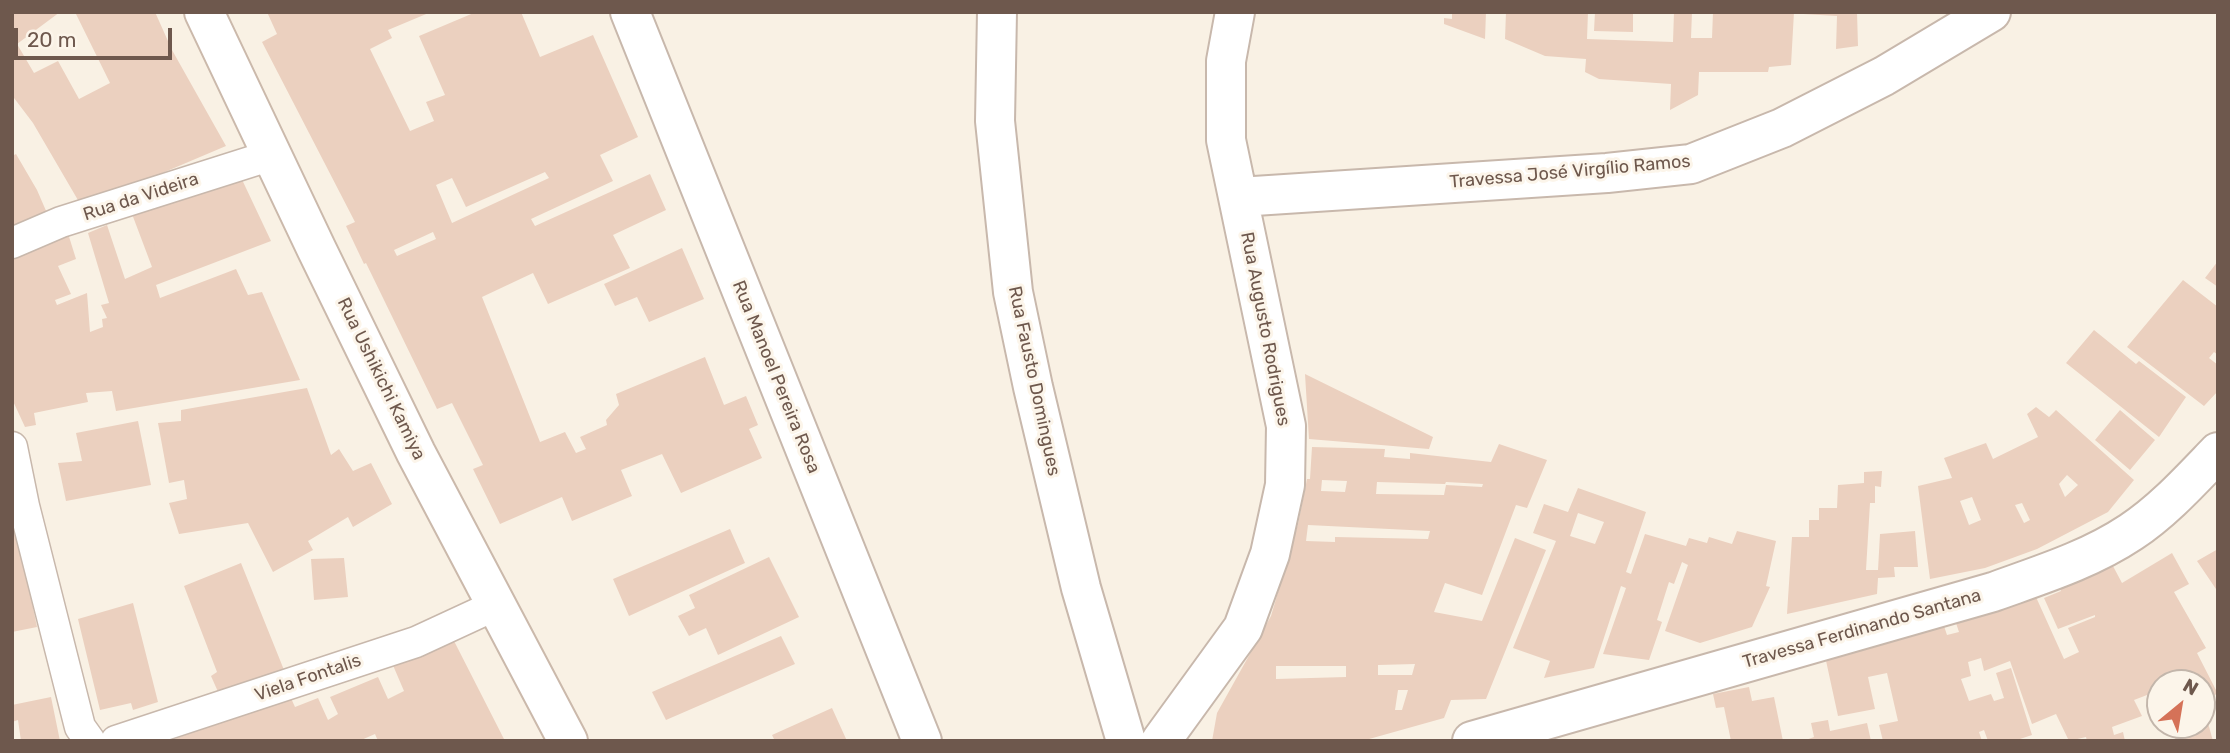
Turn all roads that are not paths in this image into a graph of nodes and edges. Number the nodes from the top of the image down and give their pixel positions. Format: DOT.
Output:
graph roads {
  1 [pos="204,12"];
  2 [pos="630,12"];
  3 [pos="997,12"];
  4 [pos="1235,12"];
  5 [pos="1991,12"];
  6 [pos="272,155"];
  7 [pos="1239,197"];
  8 [pos="12,243"];
  9 [pos="12,447"];
  10 [pos="2218,452"];
  11 [pos="496,606"];
  12 [pos="121,740"];
  13 [pos="90,741"];
  14 [pos="568,741"];
  15 [pos="922,741"];
  16 [pos="1126,741"];
  17 [pos="1161,741"];
  18 [pos="1472,741"];
  1 -- 6 [label="street, Rua Ushikichi Kamiya"];
  2 -- 15 [label="street, Rua Manoel Pereira Rosa"];
  3 -- 16 [label="street, Rua Fausto Domingues"];
  4 -- 7 [label="street, Rua Augusto Rodrigues"];
  5 -- 7 [label="street, Travessa José Virgílio Ramos"];
  6 -- 8 [label="lane, Rua da Videira"];
  6 -- 11 [label="street, Rua Ushikichi Kamiya"];
  7 -- 17 [label="street, Rua Augusto Rodrigues"];
  9 -- 13 [label="lane"];
  10 -- 18 [label="street, Travessa Ferdinando Santana"];
  11 -- 12 [label="lane, Viela Fontalis"];
  11 -- 14 [label="street, Rua Ushikichi Kamiya"];
}
